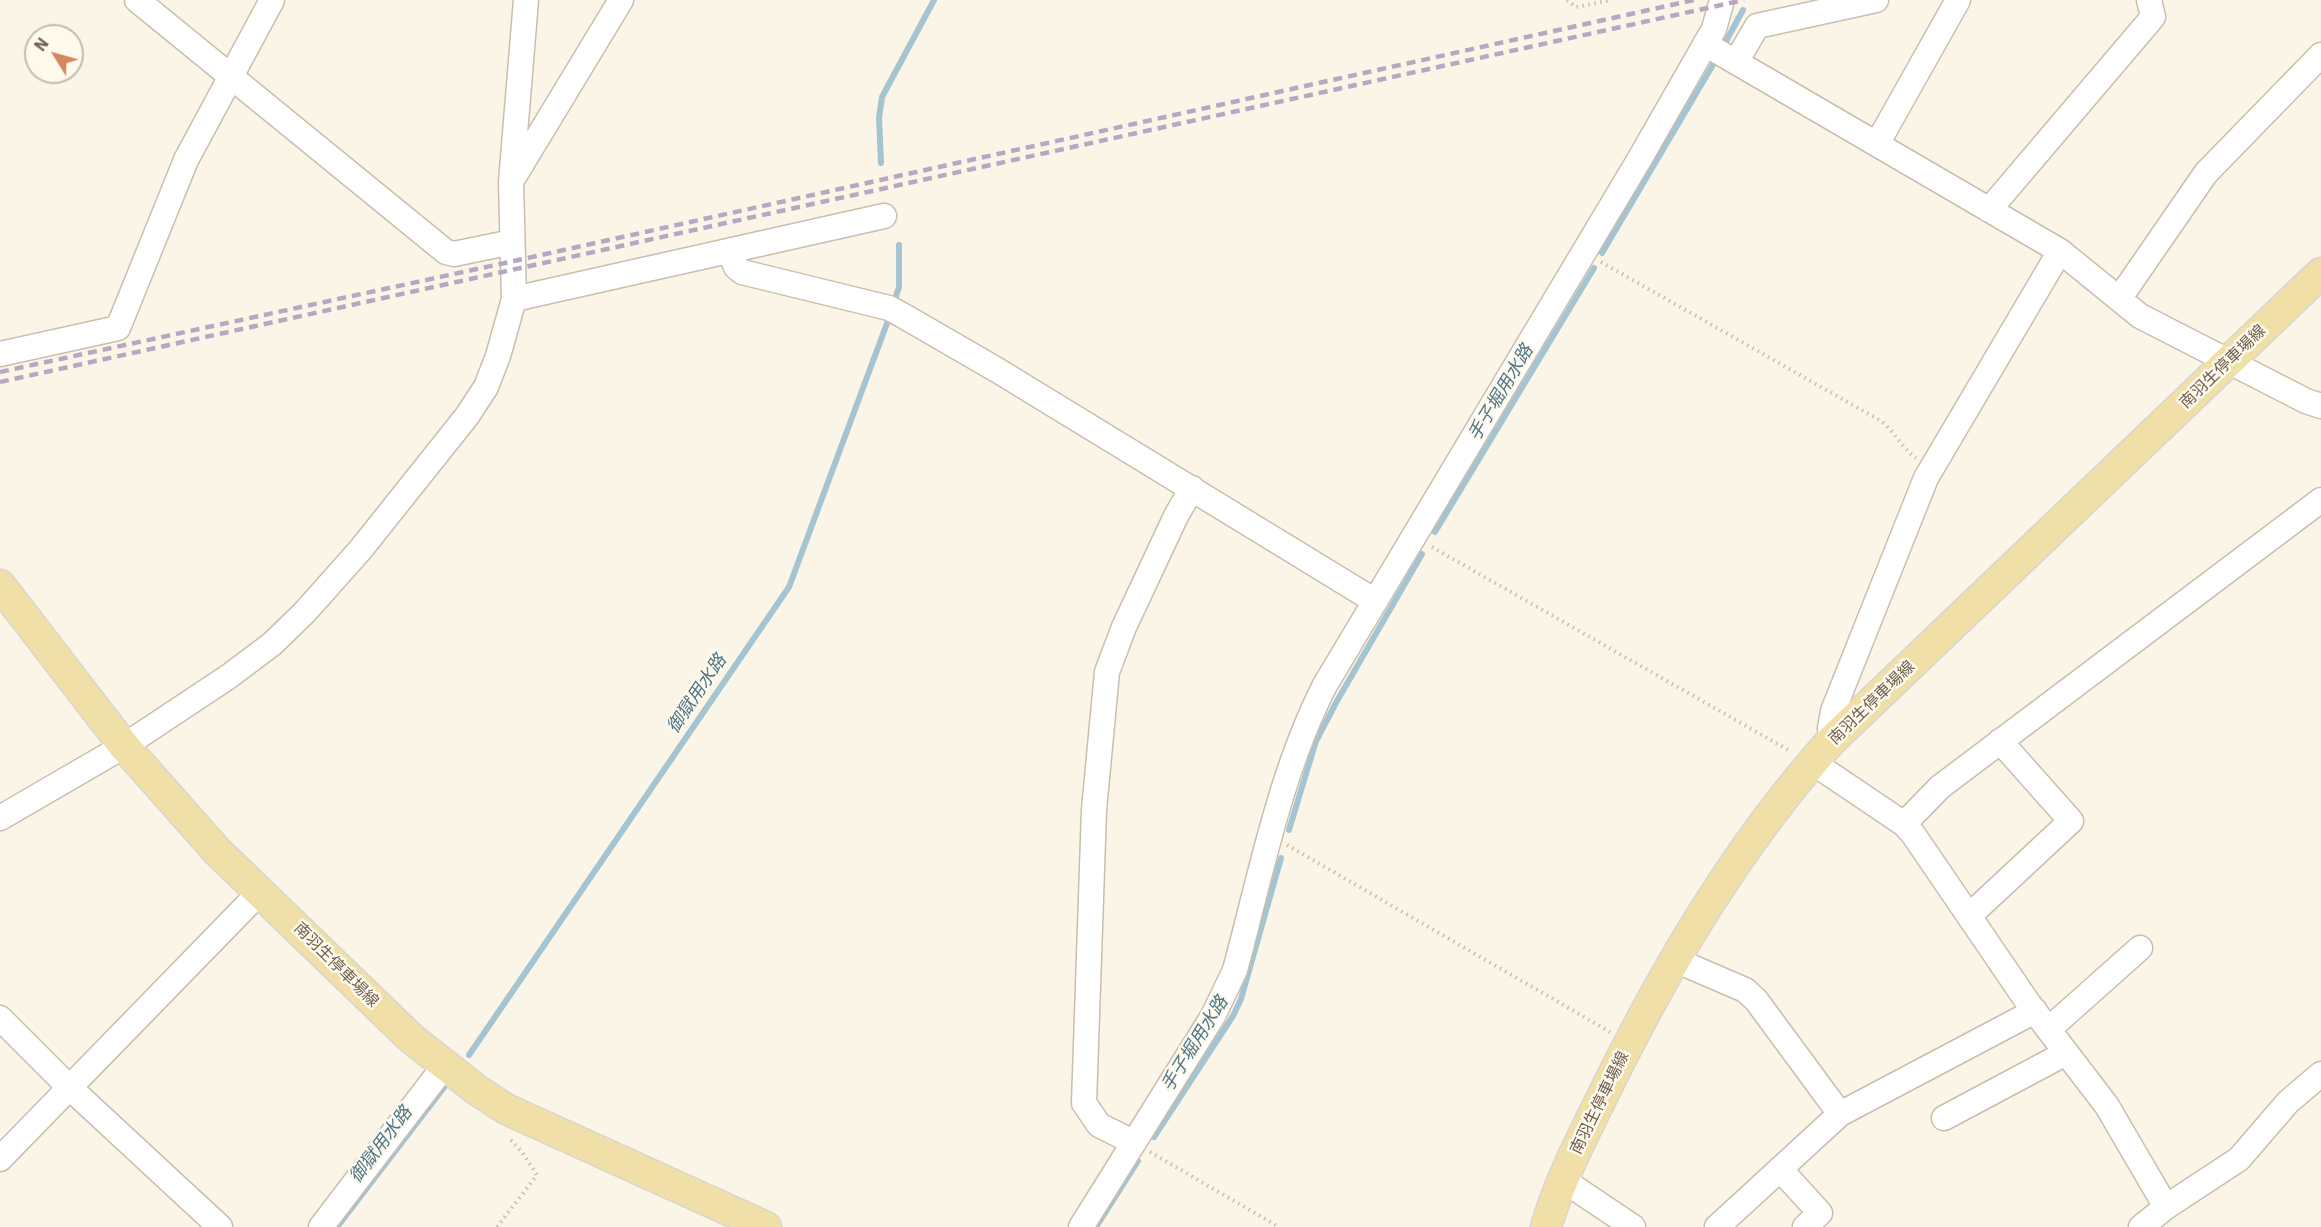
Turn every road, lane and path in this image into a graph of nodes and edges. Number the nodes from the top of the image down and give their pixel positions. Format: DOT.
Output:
graph roads {
  1 [pos="138,0"];
  2 [pos="272,0"];
  3 [pos="526,0"];
  4 [pos="621,0"];
  5 [pos="1567,0"];
  6 [pos="1612,0"];
  7 [pos="1722,0"];
  8 [pos="1876,0"];
  9 [pos="1958,0"];
  10 [pos="2149,0"];
  11 [pos="1705,44"];
  12 [pos="2321,55"];
  13 [pos="1736,62"];
  14 [pos="231,75"];
  15 [pos="1877,144"];
  16 [pos="511,182"];
  17 [pos="1989,210"];
  18 [pos="884,216"];
  19 [pos="512,242"];
  20 [pos="2060,251"];
  21 [pos="730,252"];
  22 [pos="1585,252"];
  23 [pos="2321,273"];
  24 [pos="514,299"];
  25 [pos="2119,299"];
  26 [pos="0,354"];
  27 [pos="2229,361"];
  28 [pos="2321,406"];
  29 [pos="1933,466"];
  30 [pos="1192,489"];
  31 [pos="2321,500"];
  32 [pos="1414,537"];
  33 [pos="0,585"];
  34 [pos="1375,601"];
  35 [pos="2001,741"];
  36 [pos="124,746"];
  37 [pos="1822,752"];
  38 [pos="0,818"];
  39 [pos="1904,824"];
  40 [pos="1270,839"];
  41 [pos="261,891"];
  42 [pos="1969,916"];
  43 [pos="2140,948"];
  44 [pos="1673,959"];
  45 [pos="0,1018"];
  46 [pos="2042,1020"];
  47 [pos="1630,1041"];
  48 [pos="2066,1053"];
  49 [pos="445,1065"];
  50 [pos="2321,1074"];
  51 [pos="69,1087"];
  52 [pos="506,1109"];
  53 [pos="1840,1114"];
  54 [pos="1944,1118"];
  55 [pos="1134,1142"];
  56 [pos="0,1159"];
  57 [pos="1780,1169"];
  58 [pos="1563,1180"];
  59 [pos="2166,1207"];
  60 [pos="220,1227"];
  61 [pos="321,1227"];
  62 [pos="497,1227"];
  63 [pos="766,1227"];
  64 [pos="1081,1227"];
  65 [pos="1279,1227"];
  66 [pos="1546,1227"];
  67 [pos="1633,1227"];
  68 [pos="1717,1227"];
  69 [pos="1805,1227"];
  70 [pos="2141,1227"];
  1 -- 14 [label="street"];
  2 -- 14 [label="street"];
  3 -- 16 [label="street"];
  4 -- 16 [label="street"];
  5 -- 6 [label="path"];
  7 -- 11 [label="street"];
  8 -- 13 [label="street"];
  9 -- 15 [label="street"];
  10 -- 17 [label="street"];
  11 -- 13 [label="street"];
  11 -- 22 [label="street"];
  12 -- 25 [label="street"];
  13 -- 15 [label="street"];
  14 -- 19 [label="street"];
  14 -- 26 [label="street"];
  15 -- 17 [label="street"];
  16 -- 19 [label="street"];
  17 -- 20 [label="street"];
  18 -- 21 [label="street"];
  19 -- 24 [label="street"];
  20 -- 25 [label="street"];
  20 -- 29 [label="street"];
  21 -- 24 [label="street"];
  21 -- 30 [label="street"];
  22 -- 29 [label="path"];
  22 -- 32 [label="street"];
  23 -- 27 [label="main road, 南羽生停車場線"];
  24 -- 36 [label="street"];
  25 -- 27 [label="street"];
  27 -- 28 [label="street"];
  27 -- 37 [label="main road, 南羽生停車場線"];
  29 -- 37 [label="street"];
  30 -- 34 [label="street"];
  30 -- 55 [label="street"];
  31 -- 35 [label="street"];
  32 -- 34 [label="street"];
  32 -- 37 [label="path"];
  33 -- 36 [label="main road, 南羽生停車場線"];
  34 -- 40 [label="street"];
  35 -- 39 [label="street"];
  35 -- 42 [label="street"];
  36 -- 38 [label="street"];
  36 -- 41 [label="main road, 南羽生停車場線"];
  37 -- 39 [label="street"];
  37 -- 44 [label="main road, 南羽生停車場線"];
  39 -- 42 [label="street"];
  40 -- 47 [label="path"];
  40 -- 55 [label="street"];
  41 -- 49 [label="main road, 南羽生停車場線"];
  41 -- 51 [label="street"];
  42 -- 46 [label="street"];
  43 -- 46 [label="street"];
  44 -- 47 [label="main road, 南羽生停車場線"];
  44 -- 53 [label="street"];
  45 -- 51 [label="street"];
  46 -- 48 [label="street"];
  46 -- 53 [label="street"];
  47 -- 58 [label="main road, 南羽生停車場線"];
  48 -- 54 [label="street"];
  48 -- 59 [label="street"];
  49 -- 52 [label="main road, 南羽生停車場線"];
  49 -- 61 [label="street"];
  50 -- 59 [label="street"];
  51 -- 56 [label="street"];
  51 -- 60 [label="street"];
  52 -- 62 [label="path"];
  52 -- 63 [label="main road, 南羽生停車場線"];
  53 -- 57 [label="street"];
  55 -- 64 [label="street"];
  55 -- 65 [label="path"];
  57 -- 68 [label="street"];
  57 -- 69 [label="street"];
  58 -- 66 [label="main road, 南羽生停車場線"];
  58 -- 67 [label="street"];
  59 -- 70 [label="street"];
}
